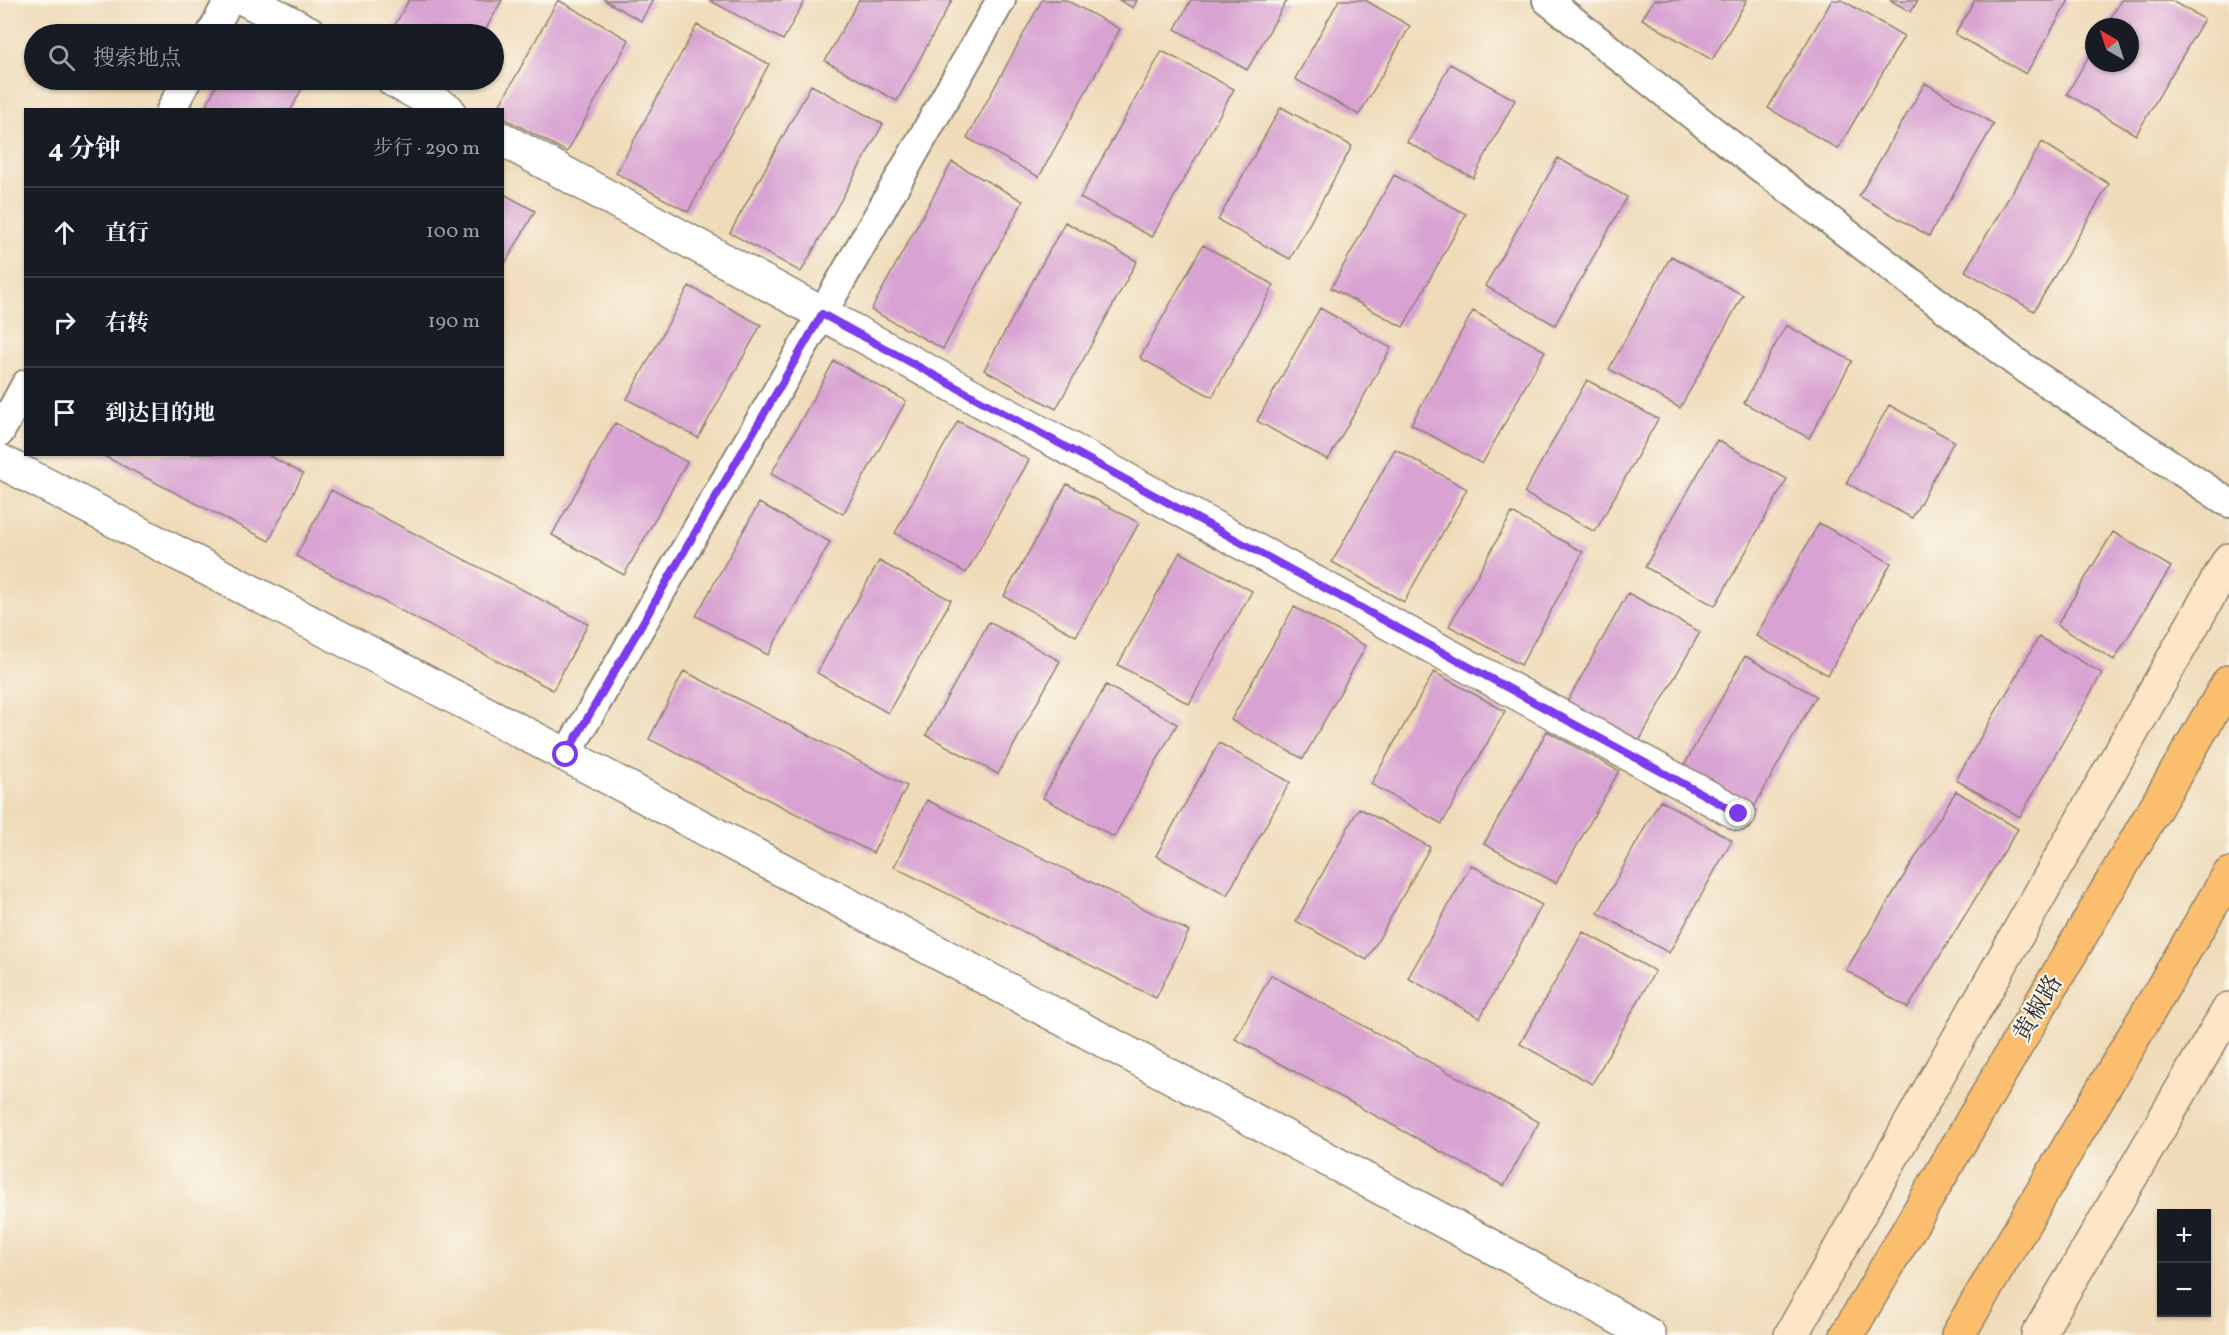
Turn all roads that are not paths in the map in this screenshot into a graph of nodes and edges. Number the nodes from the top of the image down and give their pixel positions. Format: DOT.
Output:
graph roads {
  1 [pos="229,0"];
  2 [pos="248,0"];
  3 [pos="1001,0"];
  4 [pos="1547,0"];
  5 [pos="216,24"];
  6 [pos="292,24"];
  7 [pos="182,90"];
  8 [pos="411,90"];
  9 [pos="172,108"];
  10 [pos="444,108"];
  11 [pos="504,140"];
  12 [pos="822,314"];
  13 [pos="24,388"];
  14 [pos="0,432"];
  15 [pos="0,461"];
  16 [pos="2229,503"];
  17 [pos="2229,560"];
  18 [pos="2229,682"];
  19 [pos="566,755"];
  20 [pos="1739,814"];
  21 [pos="2229,875"];
  22 [pos="2229,1009"];
  23 [pos="1649,1335"];
  24 [pos="1791,1335"];
  25 [pos="1847,1335"];
  26 [pos="1958,1335"];
  27 [pos="2038,1335"];
  1 -- 5 [label="street"];
  2 -- 6 [label="street"];
  3 -- 12 [label="street"];
  4 -- 16 [label="street"];
  7 -- 9 [label="street"];
  8 -- 10 [label="street"];
  11 -- 12 [label="street"];
  12 -- 19 [label="street"];
  12 -- 20 [label="street"];
  13 -- 14 [label="street"];
  15 -- 19 [label="street"];
  17 -- 24 [label="main road"];
  18 -- 25 [label="main road, 黄椒路"];
  19 -- 23 [label="street"];
  21 -- 26 [label="main road"];
  22 -- 27 [label="main road"];
}
